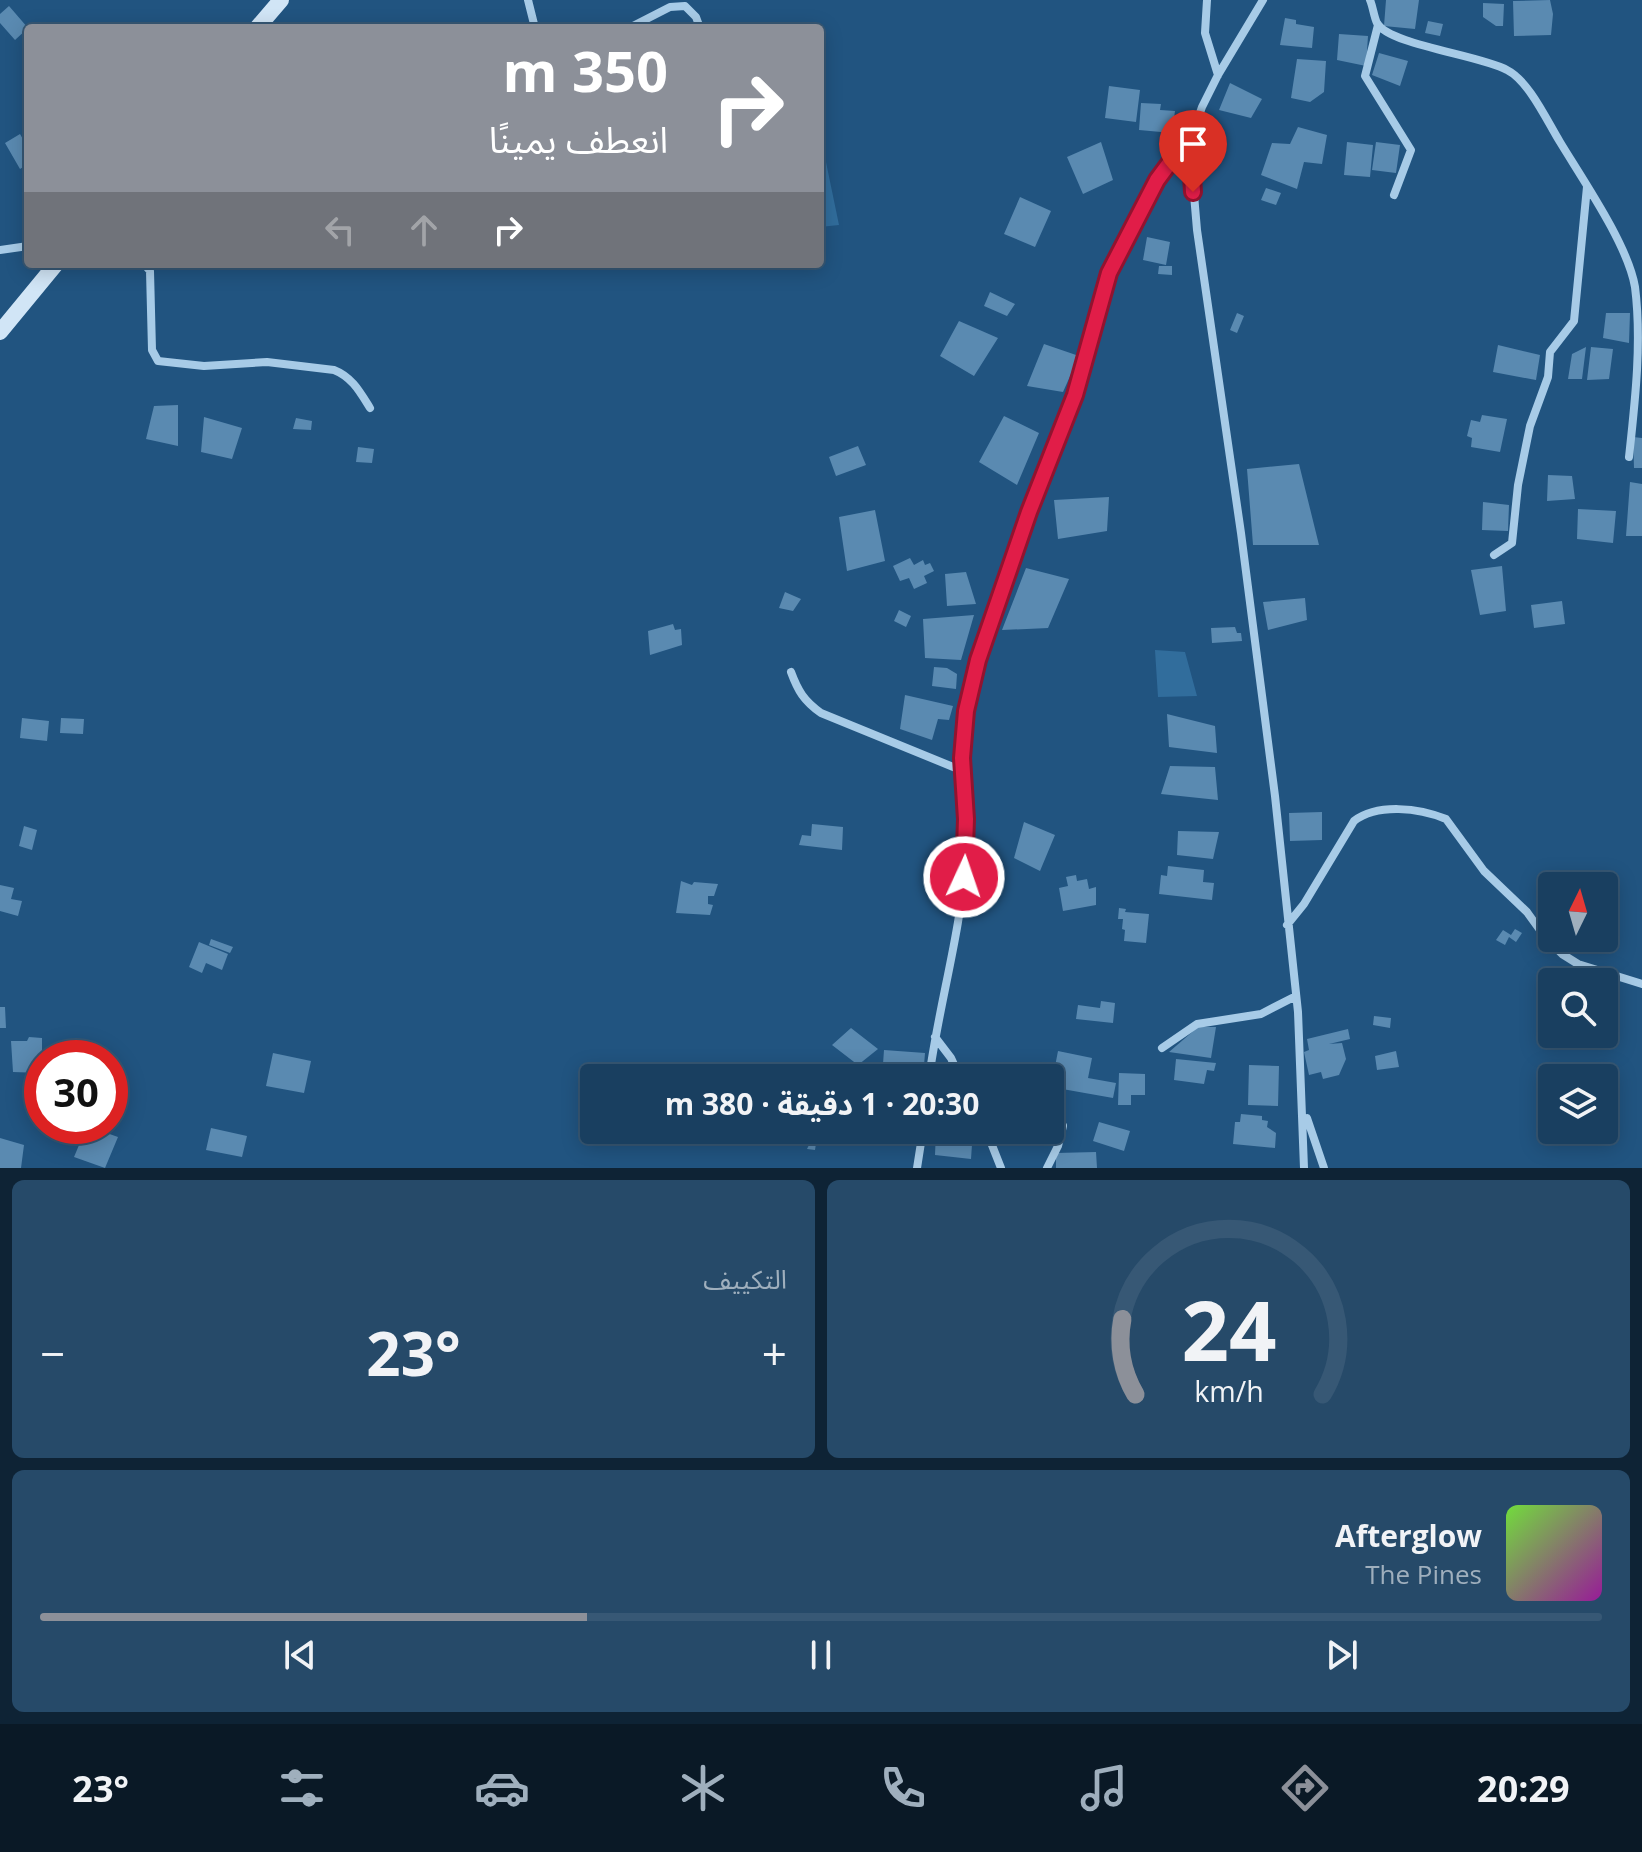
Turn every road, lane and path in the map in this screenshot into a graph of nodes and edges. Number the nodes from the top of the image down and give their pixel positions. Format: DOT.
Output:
graph roads {
  1 [pos="281,0"];
  2 [pos="528,0"];
  3 [pos="1207,0"];
  4 [pos="1263,0"];
  5 [pos="1370,0"];
  6 [pos="260,24"];
  7 [pos="534,24"];
  8 [pos="637,24"];
  9 [pos="699,24"];
  10 [pos="1378,25"];
  11 [pos="1218,75"];
  12 [pos="1194,130"];
  13 [pos="1587,187"];
  14 [pos="1394,195"];
  15 [pos="24,247"];
  16 [pos="0,250"];
  17 [pos="53,268"];
  18 [pos="147,268"];
  19 [pos="1638,284"];
  20 [pos="0,332"];
  21 [pos="370,408"];
  22 [pos="1638,415"];
  23 [pos="1629,457"];
  24 [pos="1494,555"];
  25 [pos="791,672"];
  26 [pos="963,771"];
  27 [pos="1287,925"];
  28 [pos="1642,984"];
  29 [pos="1296,996"];
  30 [pos="935,1036"];
  31 [pos="1162,1048"];
  32 [pos="931,1064"];
  33 [pos="954,1064"];
  34 [pos="1304,1106"];
  35 [pos="921,1144"];
  36 [pos="992,1144"];
  37 [pos="1058,1144"];
  38 [pos="917,1168"];
  39 [pos="1001,1168"];
  40 [pos="1047,1168"];
  41 [pos="1304,1168"];
  42 [pos="1324,1168"];
  1 -- 6 [label="main road"];
  2 -- 7 [label="street"];
  3 -- 11 [label="street"];
  4 -- 11 [label="street"];
  5 -- 10 [label="street"];
  8 -- 9 [label="street"];
  10 -- 13 [label="street"];
  10 -- 14 [label="street"];
  11 -- 12 [label="street"];
  12 -- 26 [label="street"];
  12 -- 27 [label="street"];
  13 -- 19 [label="street"];
  13 -- 24 [label="street"];
  15 -- 16 [label="street"];
  17 -- 20 [label="main road"];
  18 -- 21 [label="street"];
  19 -- 22 [label="street"];
  22 -- 23 [label="street"];
  25 -- 26 [label="street"];
  26 -- 30 [label="street"];
  27 -- 28 [label="street"];
  27 -- 29 [label="street"];
  29 -- 31 [label="street"];
  29 -- 34 [label="street"];
  30 -- 32 [label="street"];
  30 -- 33 [label="street"];
  34 -- 41 [label="street"];
  34 -- 42 [label="street"];
  35 -- 38 [label="street"];
  36 -- 39 [label="street"];
  37 -- 40 [label="street"];
}
